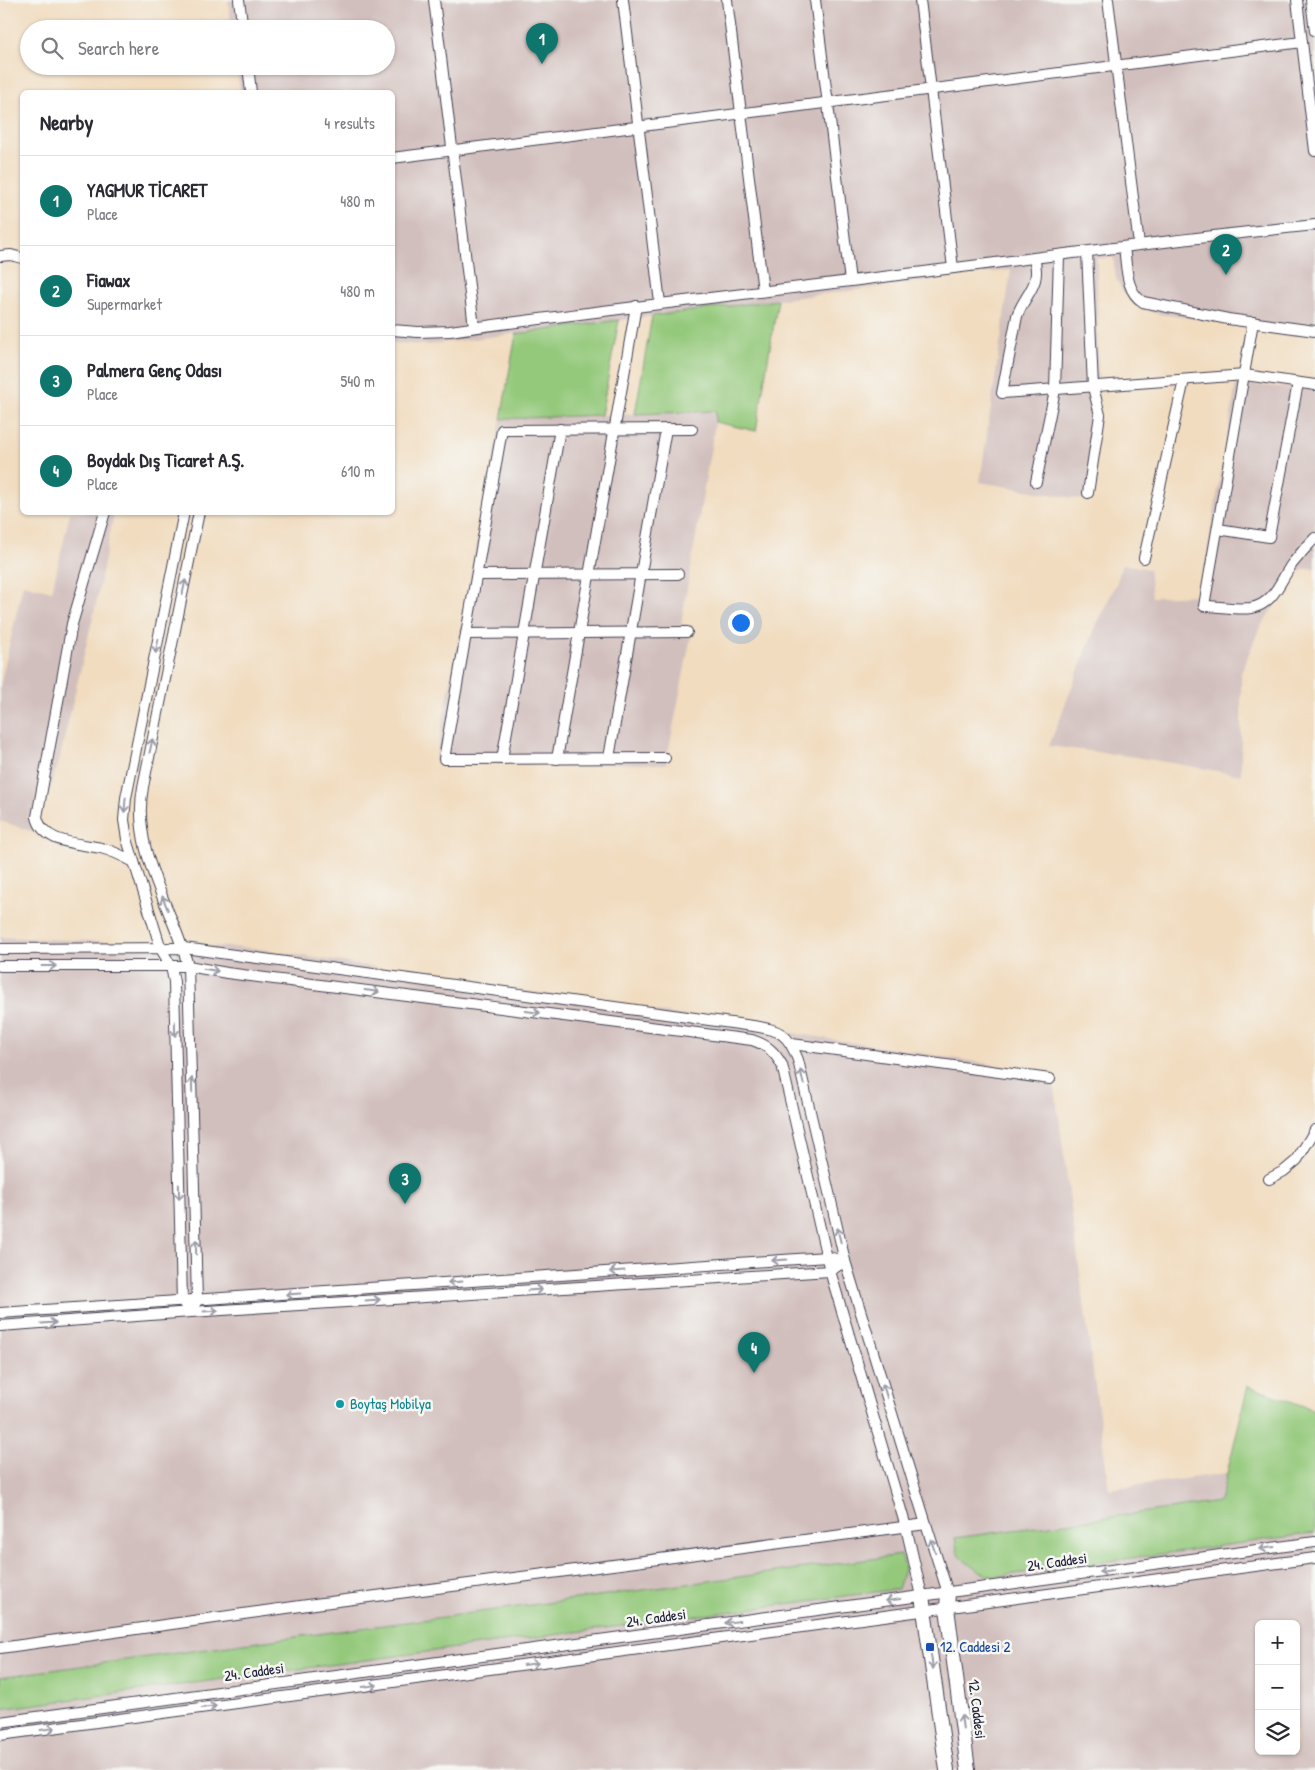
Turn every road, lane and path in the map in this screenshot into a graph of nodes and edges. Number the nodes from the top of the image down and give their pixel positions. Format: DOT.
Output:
graph roads {
  1 [pos="240,0"];
  2 [pos="434,0"];
  3 [pos="623,0"];
  4 [pos="727,0"];
  5 [pos="815,0"];
  6 [pos="920,0"];
  7 [pos="1108,0"];
  8 [pos="1297,0"];
  9 [pos="1311,0"];
  10 [pos="242,20"];
  11 [pos="1315,31"];
  12 [pos="1302,42"];
  13 [pos="1116,66"];
  14 [pos="249,75"];
  15 [pos="931,89"];
  16 [pos="251,90"];
  17 [pos="828,102"];
  18 [pos="741,114"];
  19 [pos="638,127"];
  20 [pos="453,150"];
  21 [pos="1315,151"];
  22 [pos="395,158"];
  23 [pos="1315,225"];
  24 [pos="1138,245"];
  25 [pos="1124,247"];
  26 [pos="1087,252"];
  27 [pos="1059,255"];
  28 [pos="0,256"];
  29 [pos="20,257"];
  30 [pos="1034,258"];
  31 [pos="953,268"];
  32 [pos="850,281"];
  33 [pos="763,291"];
  34 [pos="660,303"];
  35 [pos="636,306"];
  36 [pos="1253,322"];
  37 [pos="474,327"];
  38 [pos="395,330"];
  39 [pos="1315,331"];
  40 [pos="1245,375"];
  41 [pos="1184,380"];
  42 [pos="1298,383"];
  43 [pos="1315,385"];
  44 [pos="1093,387"];
  45 [pos="1055,390"];
  46 [pos="560,429"];
  47 [pos="615,429"];
  48 [pos="666,429"];
  49 [pos="692,429"];
  50 [pos="1036,482"];
  51 [pos="1088,493"];
  52 [pos="104,515"];
  53 [pos="183,515"];
  54 [pos="198,515"];
  55 [pos="1218,529"];
  56 [pos="1315,538"];
  57 [pos="1144,558"];
  58 [pos="589,574"];
  59 [pos="641,574"];
  60 [pos="678,574"];
  61 [pos="476,575"];
  62 [pos="535,575"];
  63 [pos="687,632"];
  64 [pos="524,633"];
  65 [pos="579,633"];
  66 [pos="631,633"];
  67 [pos="466,634"];
  68 [pos="609,758"];
  69 [pos="664,758"];
  70 [pos="502,759"];
  71 [pos="557,759"];
  72 [pos="134,862"];
  73 [pos="184,948"];
  74 [pos="0,949"];
  75 [pos="161,949"];
  76 [pos="0,966"];
  77 [pos="171,966"];
  78 [pos="188,966"];
  79 [pos="792,1044"];
  80 [pos="1050,1079"];
  81 [pos="1315,1130"];
  82 [pos="1269,1179"];
  83 [pos="827,1257"];
  84 [pos="845,1261"];
  85 [pos="830,1271"];
  86 [pos="197,1300"];
  87 [pos="182,1301"];
  88 [pos="191,1312"];
  89 [pos="0,1313"];
  90 [pos="0,1326"];
  91 [pos="926,1524"];
  92 [pos="906,1527"];
  93 [pos="1315,1542"];
  94 [pos="1315,1558"];
  95 [pos="948,1593"];
  96 [pos="922,1596"];
  97 [pos="947,1608"];
  98 [pos="925,1611"];
  99 [pos="0,1648"];
  100 [pos="0,1722"];
  101 [pos="0,1736"];
  102 [pos="947,1770"];
  103 [pos="968,1770"];
  1 -- 10 [label="street"];
  2 -- 20 [label="street"];
  3 -- 19 [label="street"];
  4 -- 18 [label="street"];
  5 -- 17 [label="street"];
  6 -- 15 [label="street"];
  7 -- 13 [label="street"];
  8 -- 12 [label="street"];
  9 -- 11 [label="street"];
  12 -- 13 [label="street"];
  12 -- 21 [label="street"];
  13 -- 15 [label="street"];
  13 -- 24 [label="street"];
  14 -- 16 [label="street"];
  15 -- 17 [label="street"];
  15 -- 31 [label="street"];
  17 -- 18 [label="street"];
  17 -- 32 [label="street"];
  18 -- 19 [label="street"];
  18 -- 33 [label="street"];
  19 -- 20 [label="street"];
  19 -- 34 [label="street"];
  20 -- 22 [label="street"];
  20 -- 37 [label="street"];
  23 -- 24 [label="street"];
  24 -- 25 [label="street"];
  25 -- 26 [label="street"];
  25 -- 36 [label="street"];
  26 -- 27 [label="street"];
  26 -- 44 [label="street"];
  27 -- 30 [label="street"];
  27 -- 45 [label="street"];
  28 -- 29 [label="street"];
  30 -- 31 [label="street"];
  30 -- 45 [label="street"];
  31 -- 32 [label="street"];
  32 -- 33 [label="street"];
  33 -- 34 [label="street"];
  34 -- 35 [label="street"];
  35 -- 37 [label="street"];
  35 -- 47 [label="street"];
  36 -- 39 [label="street"];
  36 -- 40 [label="street"];
  37 -- 38 [label="street"];
  40 -- 41 [label="street"];
  40 -- 42 [label="street"];
  40 -- 55 [label="street"];
  41 -- 44 [label="street"];
  41 -- 57 [label="street"];
  42 -- 43 [label="street"];
  42 -- 55 [label="street"];
  44 -- 45 [label="street"];
  44 -- 51 [label="street"];
  45 -- 50 [label="street"];
  46 -- 47 [label="street"];
  46 -- 61 [label="street"];
  46 -- 62 [label="street"];
  47 -- 48 [label="street"];
  47 -- 58 [label="street"];
  48 -- 49 [label="street"];
  48 -- 59 [label="street"];
  52 -- 72 [label="street"];
  53 -- 72 [label="street, one-way"];
  73 -- 54 [label="street, one-way"];
  55 -- 56 [label="street"];
  58 -- 59 [label="street"];
  58 -- 62 [label="street"];
  58 -- 65 [label="street"];
  59 -- 60 [label="street"];
  59 -- 66 [label="street"];
  61 -- 62 [label="street"];
  61 -- 67 [label="street"];
  62 -- 64 [label="street"];
  63 -- 66 [label="street"];
  64 -- 65 [label="street"];
  64 -- 67 [label="street"];
  64 -- 70 [label="street"];
  65 -- 66 [label="street"];
  65 -- 71 [label="street"];
  66 -- 68 [label="street"];
  67 -- 70 [label="street"];
  68 -- 69 [label="street"];
  68 -- 71 [label="street"];
  70 -- 71 [label="street"];
  72 -- 75 [label="street"];
  73 -- 75 [label="street"];
  73 -- 78 [label="street"];
  73 -- 79 [label="street"];
  74 -- 75 [label="street"];
  75 -- 77 [label="street"];
  76 -- 77 [label="street, one-way"];
  77 -- 78 [label="street"];
  77 -- 87 [label="street, one-way"];
  78 -- 83 [label="street, one-way"];
  86 -- 78 [label="street, one-way"];
  79 -- 80 [label="street"];
  84 -- 79 [label="street, one-way"];
  81 -- 82 [label="street"];
  83 -- 84 [label="street"];
  83 -- 85 [label="street"];
  83 -- 86 [label="street, one-way"];
  84 -- 85 [label="street"];
  91 -- 84 [label="street, one-way"];
  88 -- 85 [label="street, one-way"];
  85 -- 92 [label="street"];
  86 -- 87 [label="street"];
  86 -- 88 [label="street"];
  87 -- 88 [label="street"];
  87 -- 89 [label="street"];
  90 -- 88 [label="street, one-way"];
  91 -- 92 [label="street"];
  95 -- 91 [label="street, one-way"];
  92 -- 96 [label="street"];
  92 -- 99 [label="street"];
  93 -- 95 [label="street, 24. Caddesi, one-way"];
  94 -- 97 [label="street, 24. Caddesi"];
  95 -- 96 [label="street, 24. Caddesi"];
  95 -- 97 [label="main road, 12. Caddesi"];
  96 -- 98 [label="main road"];
  96 -- 100 [label="street, 24. Caddesi, one-way"];
  97 -- 98 [label="street, 24. Caddesi"];
  103 -- 97 [label="main road, 12. Caddesi, one-way"];
  101 -- 98 [label="street, 24. Caddesi, one-way"];
  98 -- 102 [label="main road, one-way"];
}
